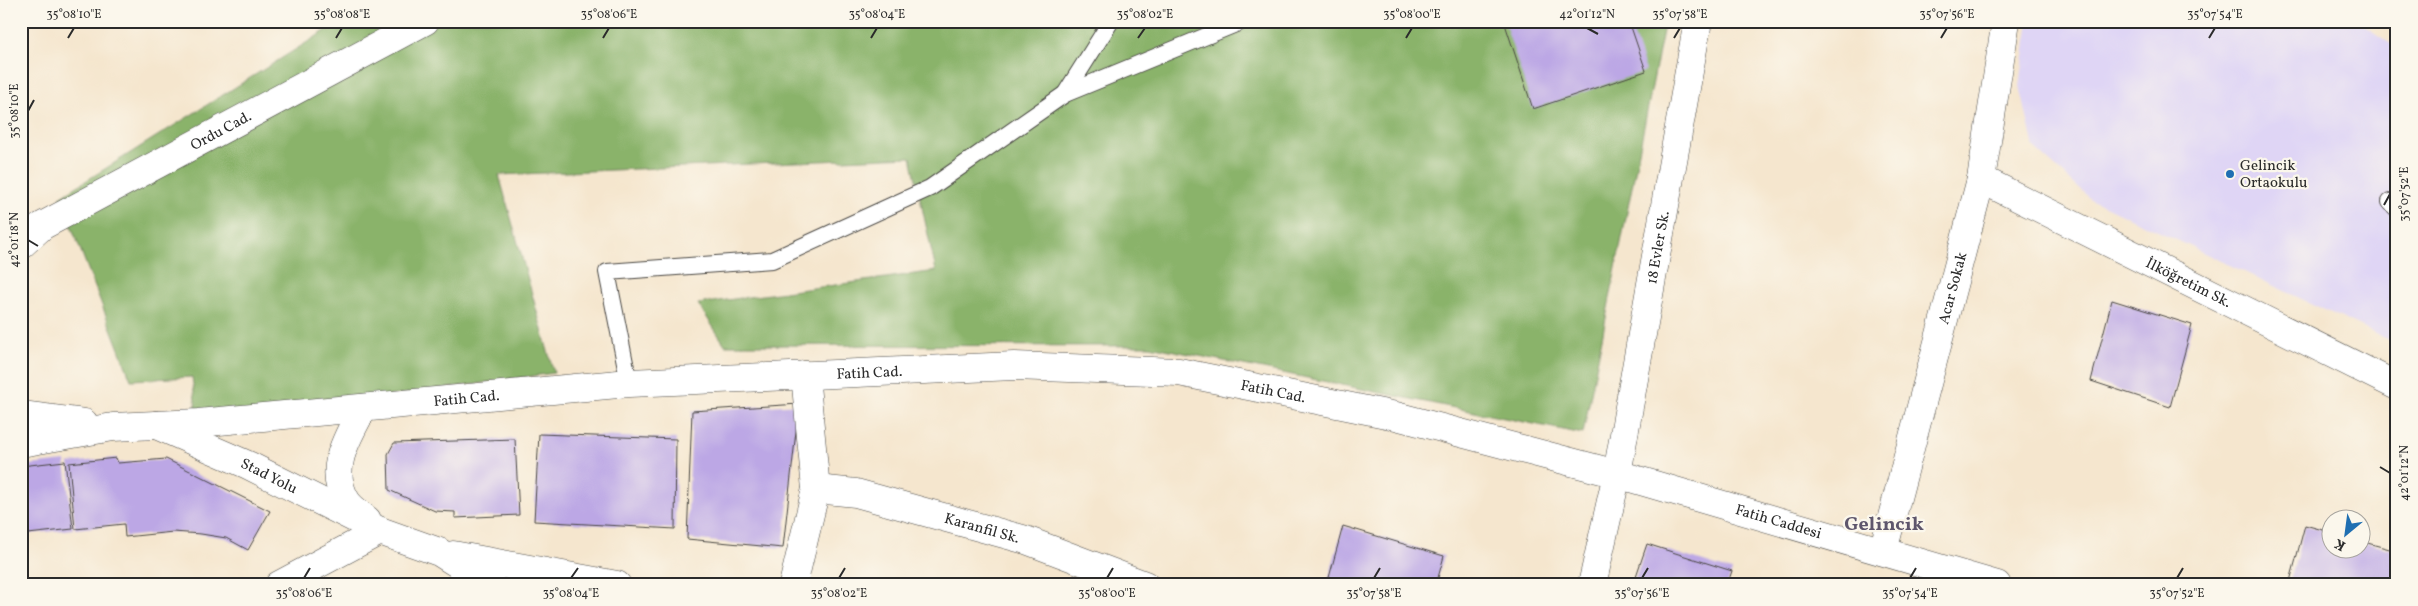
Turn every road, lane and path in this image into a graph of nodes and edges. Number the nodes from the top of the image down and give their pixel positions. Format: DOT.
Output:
graph roads {
  1 [pos="425,21"];
  2 [pos="1111,21"];
  3 [pos="1243,21"];
  4 [pos="1698,21"];
  5 [pos="2006,21"];
  6 [pos="1066,94"];
  7 [pos="1981,179"];
  8 [pos="21,244"];
  9 [pos="805,375"];
  10 [pos="629,383"];
  11 [pos="2397,386"];
  12 [pos="363,408"];
  13 [pos="23,415"];
  14 [pos="156,425"];
  15 [pos="113,427"];
  16 [pos="21,443"];
  17 [pos="1617,474"];
  18 [pos="816,489"];
  19 [pos="380,531"];
  20 [pos="1883,551"];
  21 [pos="439,552"];
  22 [pos="279,585"];
  23 [pos="491,585"];
  24 [pos="617,585"];
  25 [pos="793,585"];
  26 [pos="1144,585"];
  27 [pos="1592,585"];
  28 [pos="1997,585"];
  1 -- 8 [label="main road, Ordu Cad."];
  2 -- 6 [label="lane"];
  3 -- 6 [label="lane"];
  4 -- 17 [label="main road, 18 Evler Sk."];
  5 -- 7 [label="main road, Acar Sokak"];
  6 -- 10 [label="lane"];
  7 -- 11 [label="main road, İlköğretim Sk."];
  7 -- 20 [label="main road, Acar Sokak"];
  9 -- 10 [label="main road, Fatih Cad."];
  9 -- 17 [label="main road, Fatih Cad."];
  9 -- 18 [label="main road"];
  10 -- 12 [label="main road, Fatih Cad."];
  12 -- 14 [label="main road, Fatih Cad."];
  12 -- 19 [label="main road, Stad Yolu"];
  13 -- 15 [label="main road, Fatih Cad."];
  14 -- 15 [label="main road, Fatih Cad."];
  14 -- 19 [label="main road, Stad Yolu"];
  15 -- 16 [label="main road, Fatih Cad."];
  17 -- 20 [label="main road, Fatih Caddesi"];
  17 -- 27 [label="main road, 18 Evler Sk."];
  18 -- 25 [label="main road"];
  18 -- 26 [label="main road, Karanfil Sk."];
  19 -- 21 [label="main road, Stad Yolu"];
  19 -- 22 [label="main road"];
  20 -- 28 [label="main road, Fatih Caddesi"];
  21 -- 23 [label="main road, Stad Yolu"];
  21 -- 24 [label="main road"];
}
